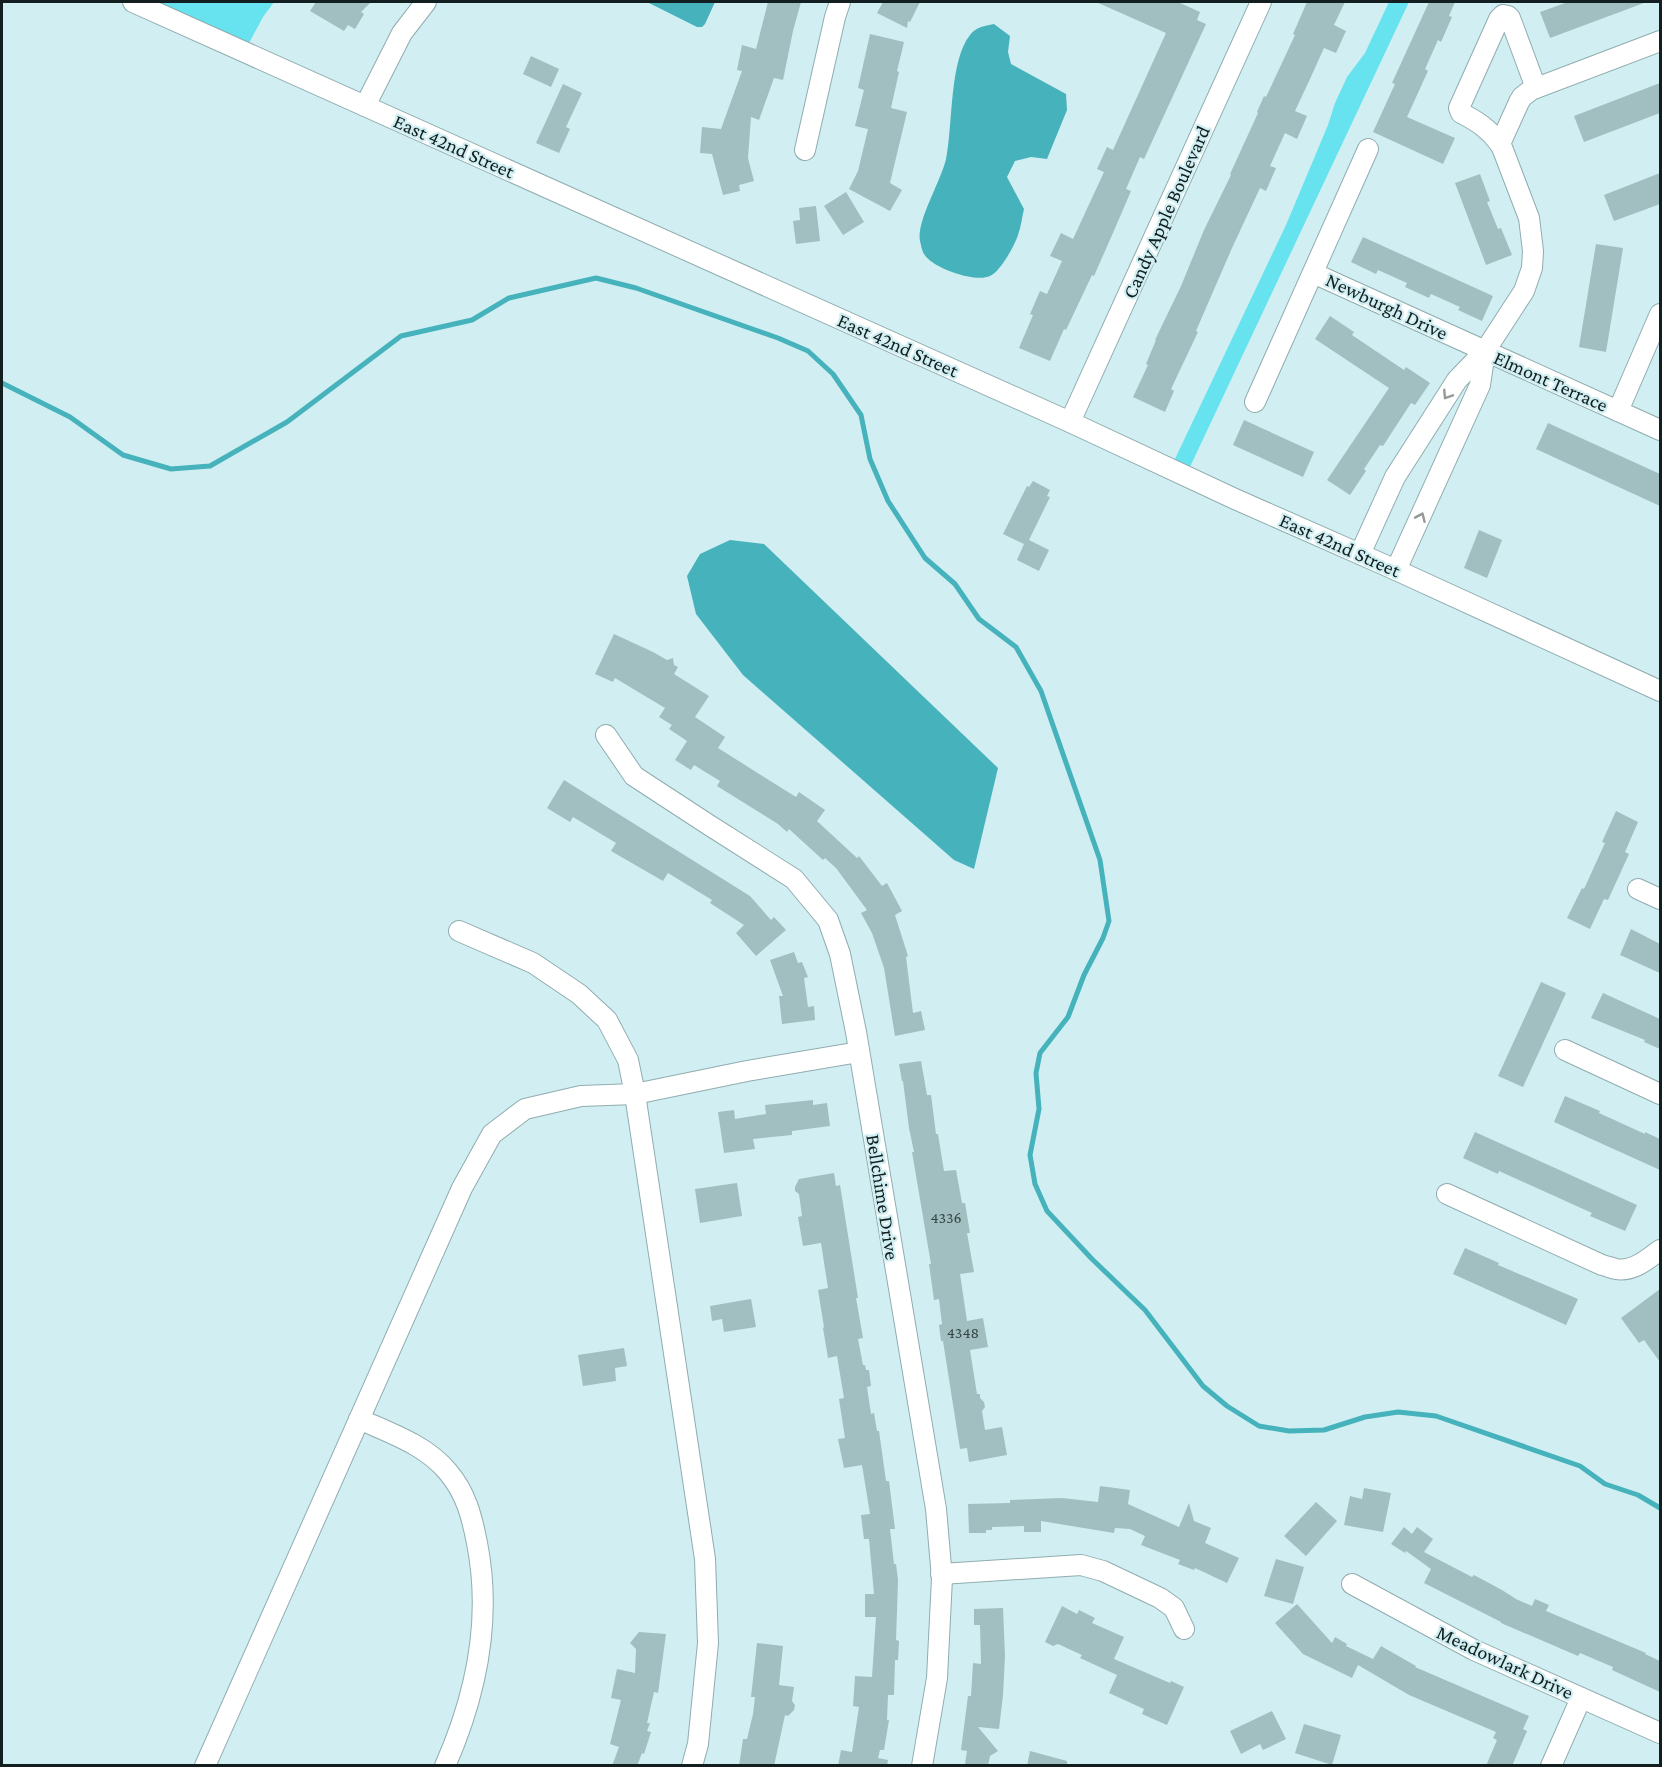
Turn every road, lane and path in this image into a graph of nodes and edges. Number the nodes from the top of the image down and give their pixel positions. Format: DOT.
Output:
graph roads {
  1 [pos="133,2"];
  2 [pos="426,2"];
  3 [pos="840,2"];
  4 [pos="1261,2"];
  5 [pos="1660,41"];
  6 [pos="1536,88"];
  7 [pos="365,106"];
  8 [pos="1500,144"];
  9 [pos="1368,149"];
  10 [pos="805,150"];
  11 [pos="1313,273"];
  12 [pos="1660,314"];
  13 [pos="1485,351"];
  14 [pos="1255,402"];
  15 [pos="1618,411"];
  16 [pos="1070,422"];
  17 [pos="1660,430"];
  18 [pos="1360,554"];
  19 [pos="1396,570"];
  20 [pos="1660,691"];
  21 [pos="606,735"];
  22 [pos="1638,889"];
  23 [pos="1660,899"];
  24 [pos="459,931"];
  25 [pos="1565,1050"];
  26 [pos="859,1052"];
  27 [pos="635,1094"];
  28 [pos="1660,1094"];
  29 [pos="1448,1194"];
  30 [pos="1660,1250"];
  31 [pos="359,1419"];
  32 [pos="941,1574"];
  33 [pos="1352,1584"];
  34 [pos="1184,1629"];
  35 [pos="1581,1698"];
  36 [pos="1660,1733"];
  37 [pos="205,1766"];
  38 [pos="445,1766"];
  39 [pos="692,1766"];
  40 [pos="922,1766"];
  41 [pos="1551,1766"];
  1 -- 7 [label="street, East 42nd Street"];
  2 -- 7 [label="street"];
  3 -- 10 [label="street"];
  4 -- 16 [label="street, Candy Apple Boulevard"];
  5 -- 6 [label="street"];
  6 -- 8 [label="street"];
  6 -- 8 [label="street"];
  7 -- 16 [label="street, East 42nd Street"];
  8 -- 13 [label="street"];
  9 -- 11 [label="street, Newburgh Drive"];
  11 -- 13 [label="street, Newburgh Drive"];
  11 -- 14 [label="street"];
  12 -- 15 [label="street, Elmont Terrace"];
  13 -- 15 [label="street, Elmont Terrace"];
  13 -- 18 [label="street, one-way"];
  19 -- 13 [label="street, one-way"];
  15 -- 17 [label="street, Elmont Terrace"];
  16 -- 18 [label="street, East 42nd Street"];
  18 -- 19 [label="street, East 42nd Street"];
  19 -- 20 [label="street, East 42nd Street"];
  21 -- 26 [label="street, Bellchime Drive"];
  22 -- 23 [label="street"];
  24 -- 27 [label="street"];
  25 -- 28 [label="street"];
  26 -- 27 [label="street"];
  26 -- 32 [label="street, Bellchime Drive"];
  27 -- 31 [label="street"];
  27 -- 39 [label="street"];
  29 -- 30 [label="street"];
  31 -- 37 [label="street"];
  31 -- 38 [label="street"];
  32 -- 34 [label="street"];
  32 -- 40 [label="street, Bellchime Drive"];
  33 -- 35 [label="street, Meadowlark Drive"];
  35 -- 36 [label="street, Meadowlark Drive"];
  35 -- 41 [label="street"];
}
